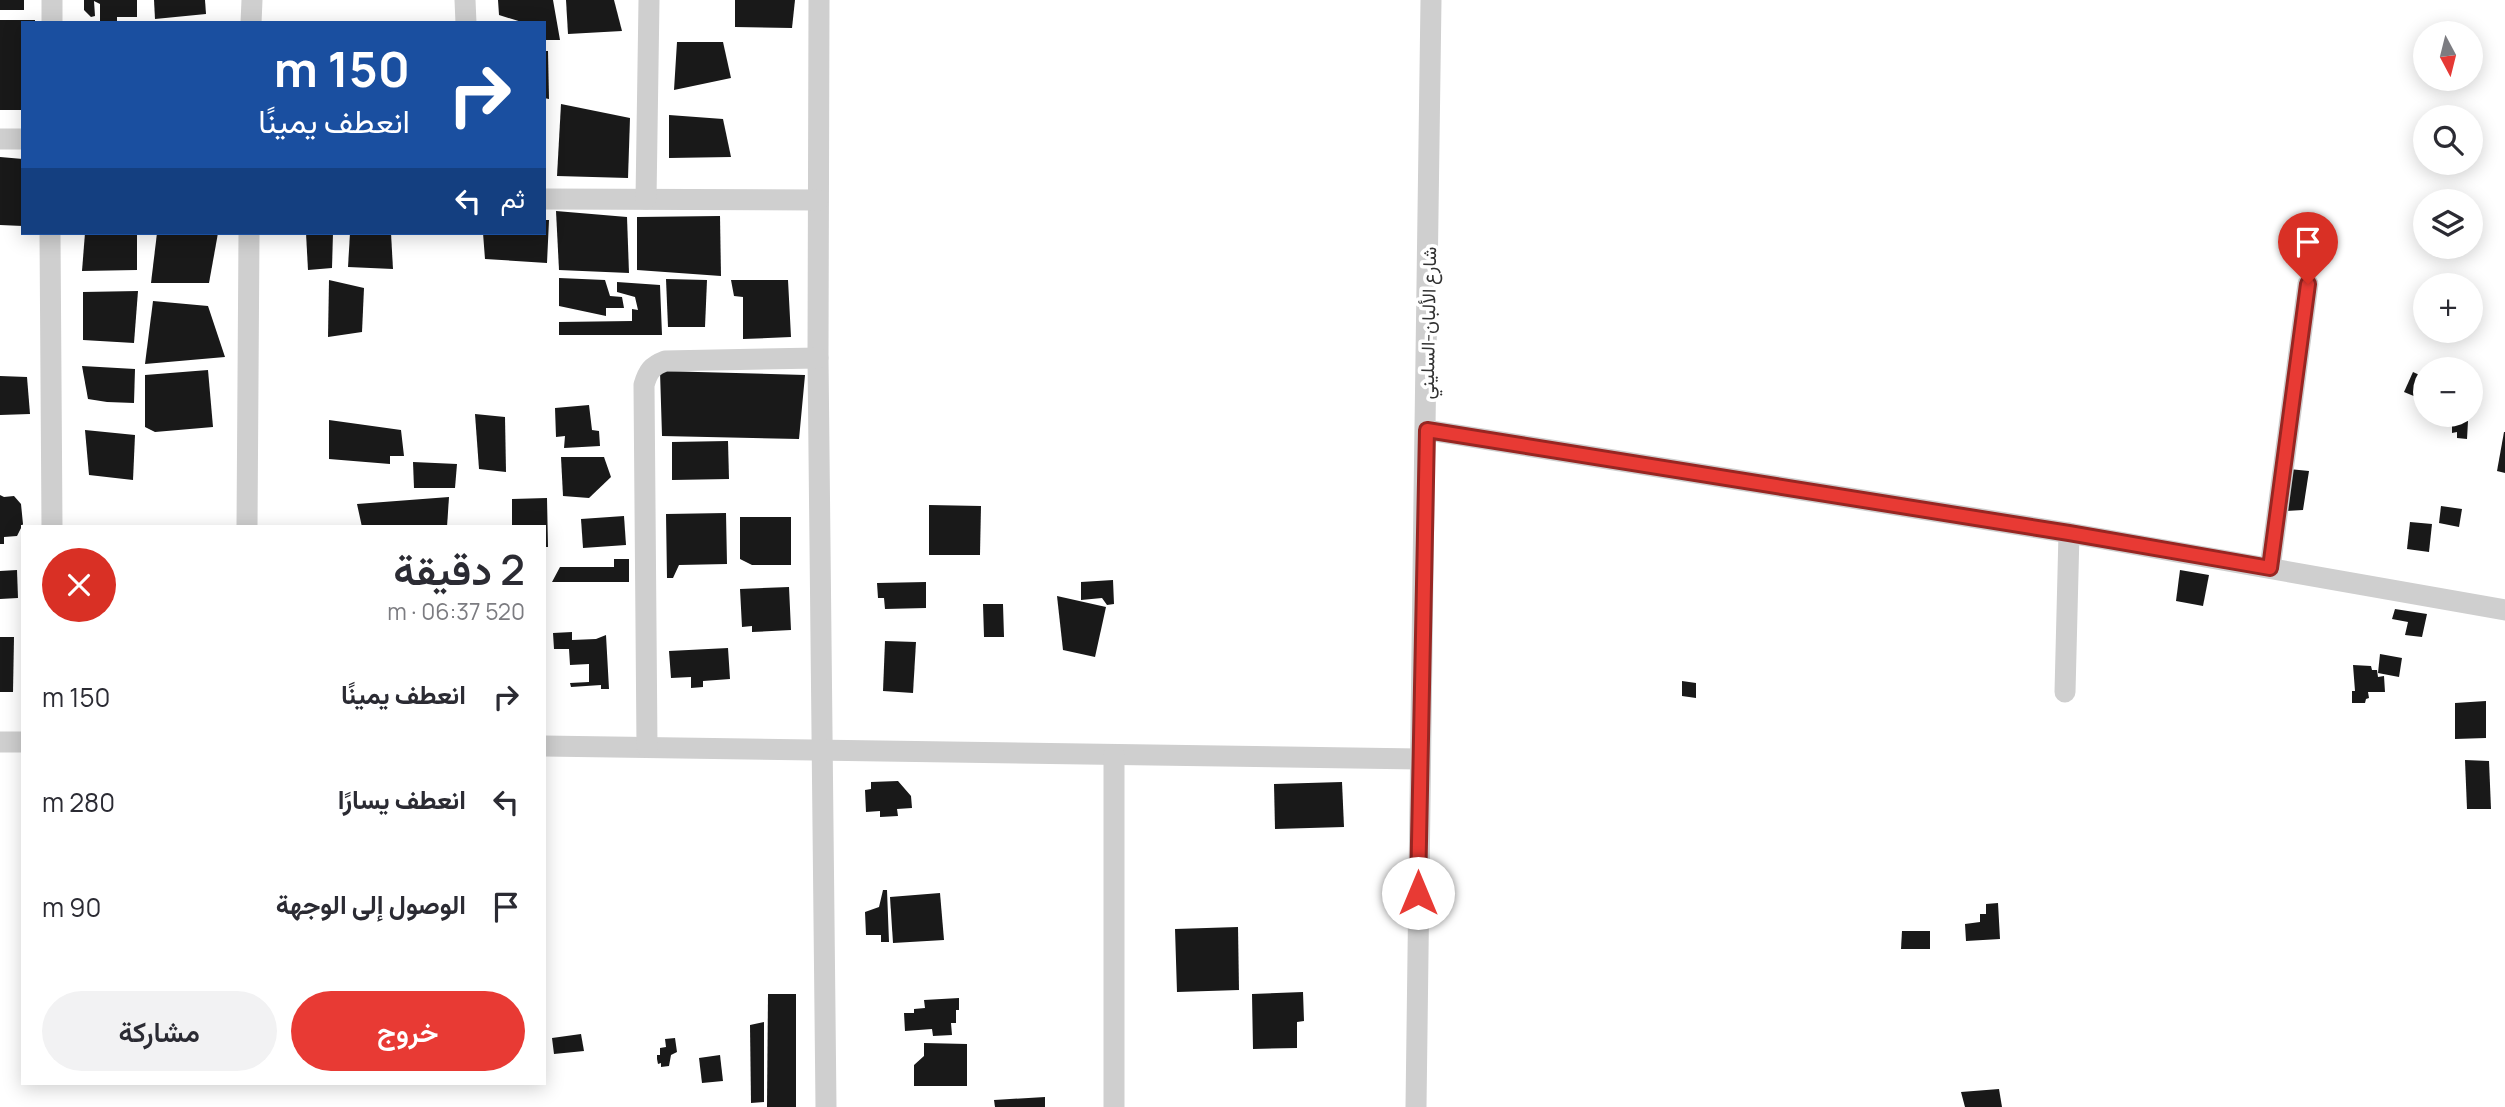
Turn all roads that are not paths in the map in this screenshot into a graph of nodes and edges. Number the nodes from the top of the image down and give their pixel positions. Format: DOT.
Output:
graph roads {
  1 [pos="52,0"];
  2 [pos="251,0"];
  3 [pos="465,0"];
  4 [pos="649,0"];
  5 [pos="819,0"];
  6 [pos="1431,0"];
  7 [pos="52,21"];
  8 [pos="251,21"];
  9 [pos="466,21"];
  10 [pos="0,139"];
  11 [pos="21,139"];
  12 [pos="546,199"];
  13 [pos="646,199"];
  14 [pos="818,200"];
  15 [pos="50,235"];
  16 [pos="249,235"];
  17 [pos="2308,284"];
  18 [pos="818,358"];
  19 [pos="1427,430"];
  20 [pos="52,525"];
  21 [pos="247,525"];
  22 [pos="2069,533"];
  23 [pos="2270,568"];
  24 [pos="2505,610"];
  25 [pos="2065,692"];
  26 [pos="0,742"];
  27 [pos="21,742"];
  28 [pos="546,746"];
  29 [pos="647,747"];
  30 [pos="822,750"];
  31 [pos="1114,755"];
  32 [pos="1419,759"];
  33 [pos="826,1107"];
  34 [pos="1114,1107"];
  35 [pos="1416,1107"];
  1 -- 7 [label="street"];
  2 -- 8 [label="street"];
  3 -- 9 [label="street"];
  4 -- 13 [label="street"];
  5 -- 14 [label="street"];
  6 -- 19 [label="street, شارع الألبان-السليني"];
  10 -- 11 [label="street"];
  12 -- 13 [label="street"];
  13 -- 14 [label="street"];
  14 -- 18 [label="street"];
  15 -- 20 [label="street"];
  16 -- 21 [label="street"];
  17 -- 23 [label="street"];
  18 -- 29 [label="street"];
  18 -- 30 [label="street"];
  19 -- 22 [label="street"];
  19 -- 32 [label="street, شارع الألبان-السليني"];
  22 -- 23 [label="street"];
  22 -- 25 [label="street"];
  23 -- 24 [label="street"];
  26 -- 27 [label="street"];
  28 -- 29 [label="street"];
  29 -- 30 [label="street"];
  30 -- 31 [label="street"];
  30 -- 33 [label="street"];
  31 -- 32 [label="street"];
  31 -- 34 [label="street"];
  32 -- 35 [label="street, شارع الألبان-السليني"];
}
